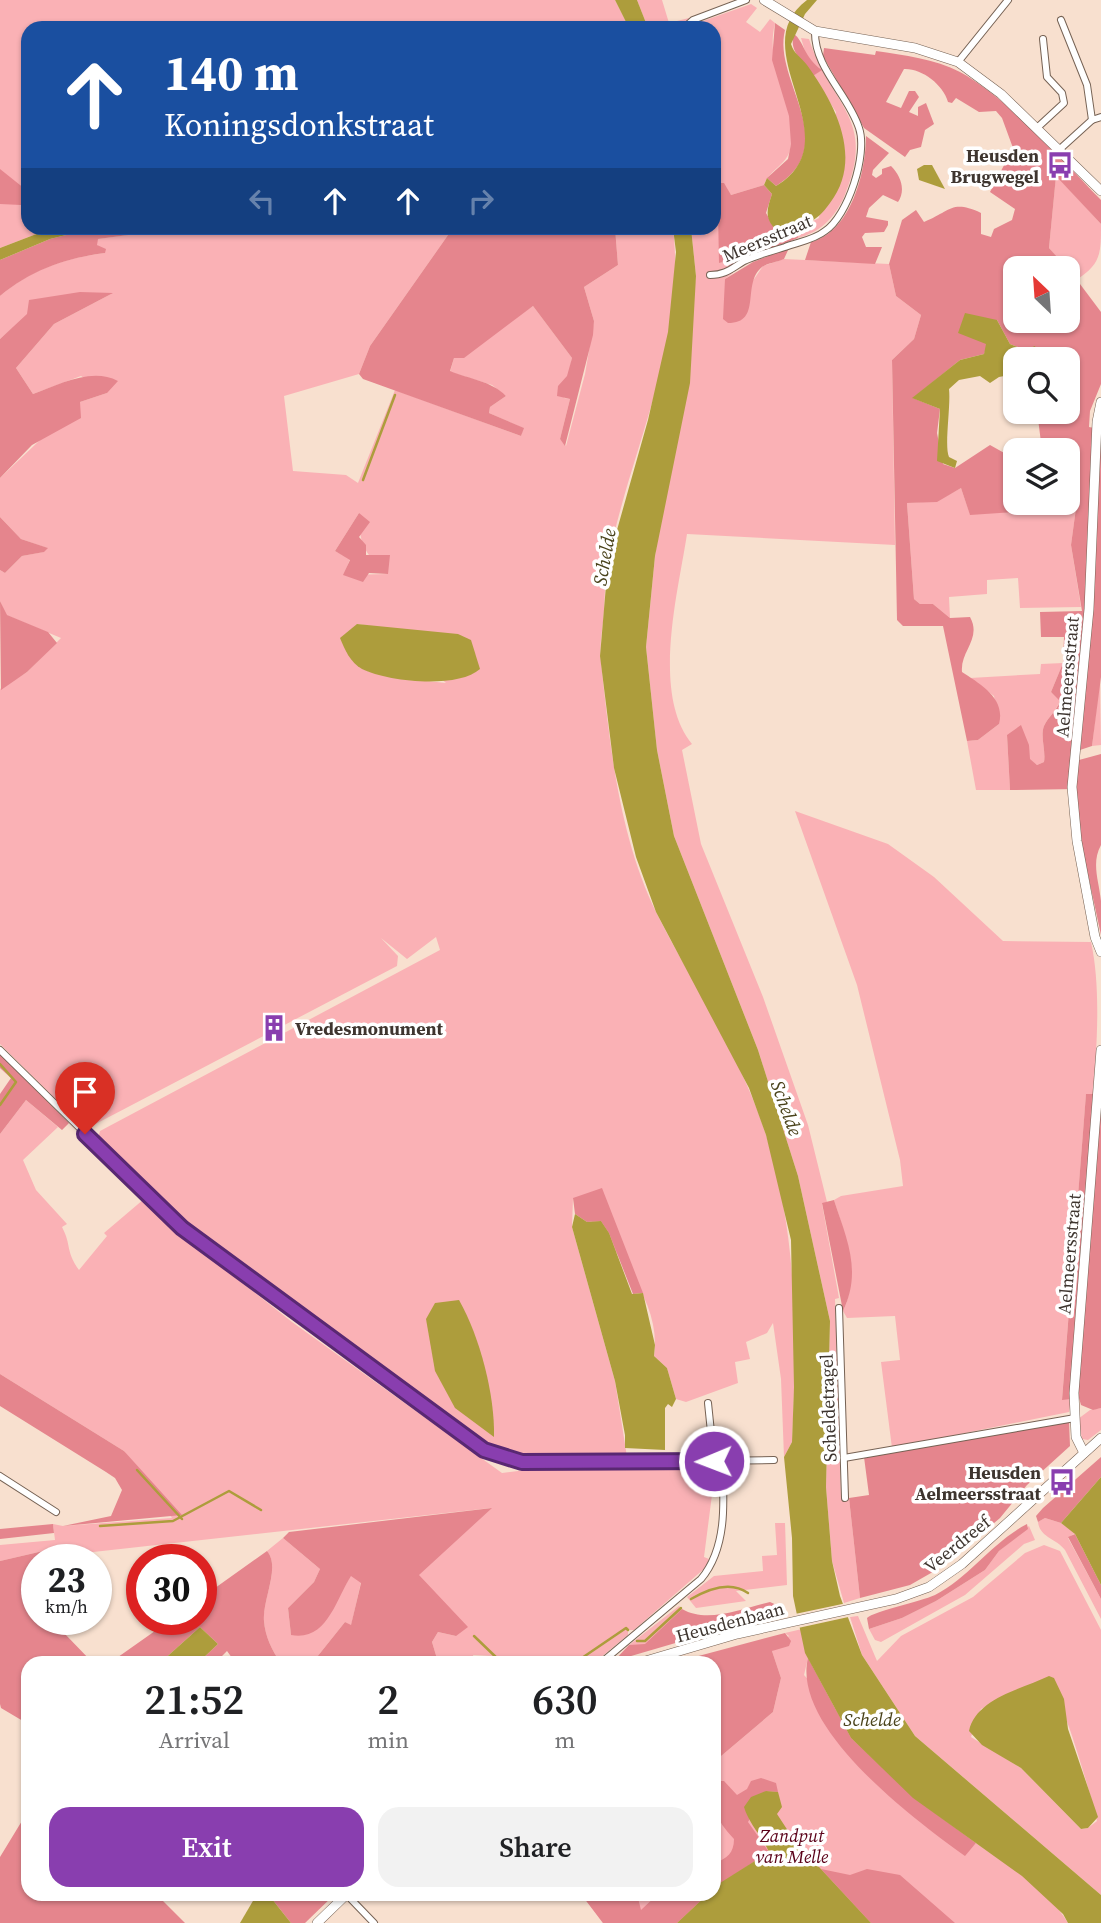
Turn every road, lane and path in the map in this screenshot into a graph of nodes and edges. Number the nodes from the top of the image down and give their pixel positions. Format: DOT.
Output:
graph roads {
  1 [pos="746,0"];
  2 [pos="764,0"];
  3 [pos="1008,0"];
  4 [pos="1061,20"];
  5 [pos="691,21"];
  6 [pos="815,31"];
  7 [pos="1043,39"];
  8 [pos="958,62"];
  9 [pos="1101,117"];
  10 [pos="1092,120"];
  11 [pos="1038,127"];
  12 [pos="1060,149"];
  13 [pos="1101,191"];
  14 [pos="710,275"];
  15 [pos="1101,402"];
  16 [pos="1101,952"];
  17 [pos="0,1050"];
  18 [pos="1101,1050"];
  19 [pos="839,1308"];
  20 [pos="708,1403"];
  21 [pos="1075,1418"];
  22 [pos="1099,1440"];
  23 [pos="1084,1453"];
  24 [pos="844,1458"];
  25 [pos="774,1460"];
  26 [pos="714,1461"];
  27 [pos="722,1461"];
  28 [pos="0,1476"];
  29 [pos="845,1498"];
  30 [pos="56,1512"];
  31 [pos="827,1614"];
  32 [pos="609,1656"];
  33 [pos="664,1656"];
  34 [pos="339,1901"];
  35 [pos="353,1901"];
  36 [pos="317,1923"];
  37 [pos="374,1923"];
  1 -- 5 [label="street"];
  2 -- 6 [label="main road"];
  3 -- 8 [label="street"];
  4 -- 10 [label="street"];
  6 -- 8 [label="main road"];
  6 -- 14 [label="street, Meersstraat"];
  7 -- 11 [label="street"];
  8 -- 11 [label="main road"];
  9 -- 10 [label="street"];
  10 -- 12 [label="street"];
  11 -- 12 [label="main road"];
  12 -- 13 [label="main road"];
  15 -- 16 [label="main road, Aelmeersstraat"];
  17 -- 26 [label="street"];
  18 -- 21 [label="main road, Aelmeersstraat"];
  19 -- 24 [label="street, Scheldetragel"];
  20 -- 26 [label="street"];
  21 -- 23 [label="main road"];
  21 -- 24 [label="street"];
  22 -- 23 [label="main road, Veerdreef"];
  23 -- 31 [label="main road, Veerdreef"];
  24 -- 29 [label="street, Scheldetragel"];
  25 -- 27 [label="street"];
  26 -- 27 [label="street"];
  27 -- 32 [label="street, Heusdenbaan"];
  28 -- 30 [label="street"];
  31 -- 33 [label="main road, Heusdenbaan"];
  34 -- 36 [label="main road"];
  35 -- 37 [label="street"];
}
